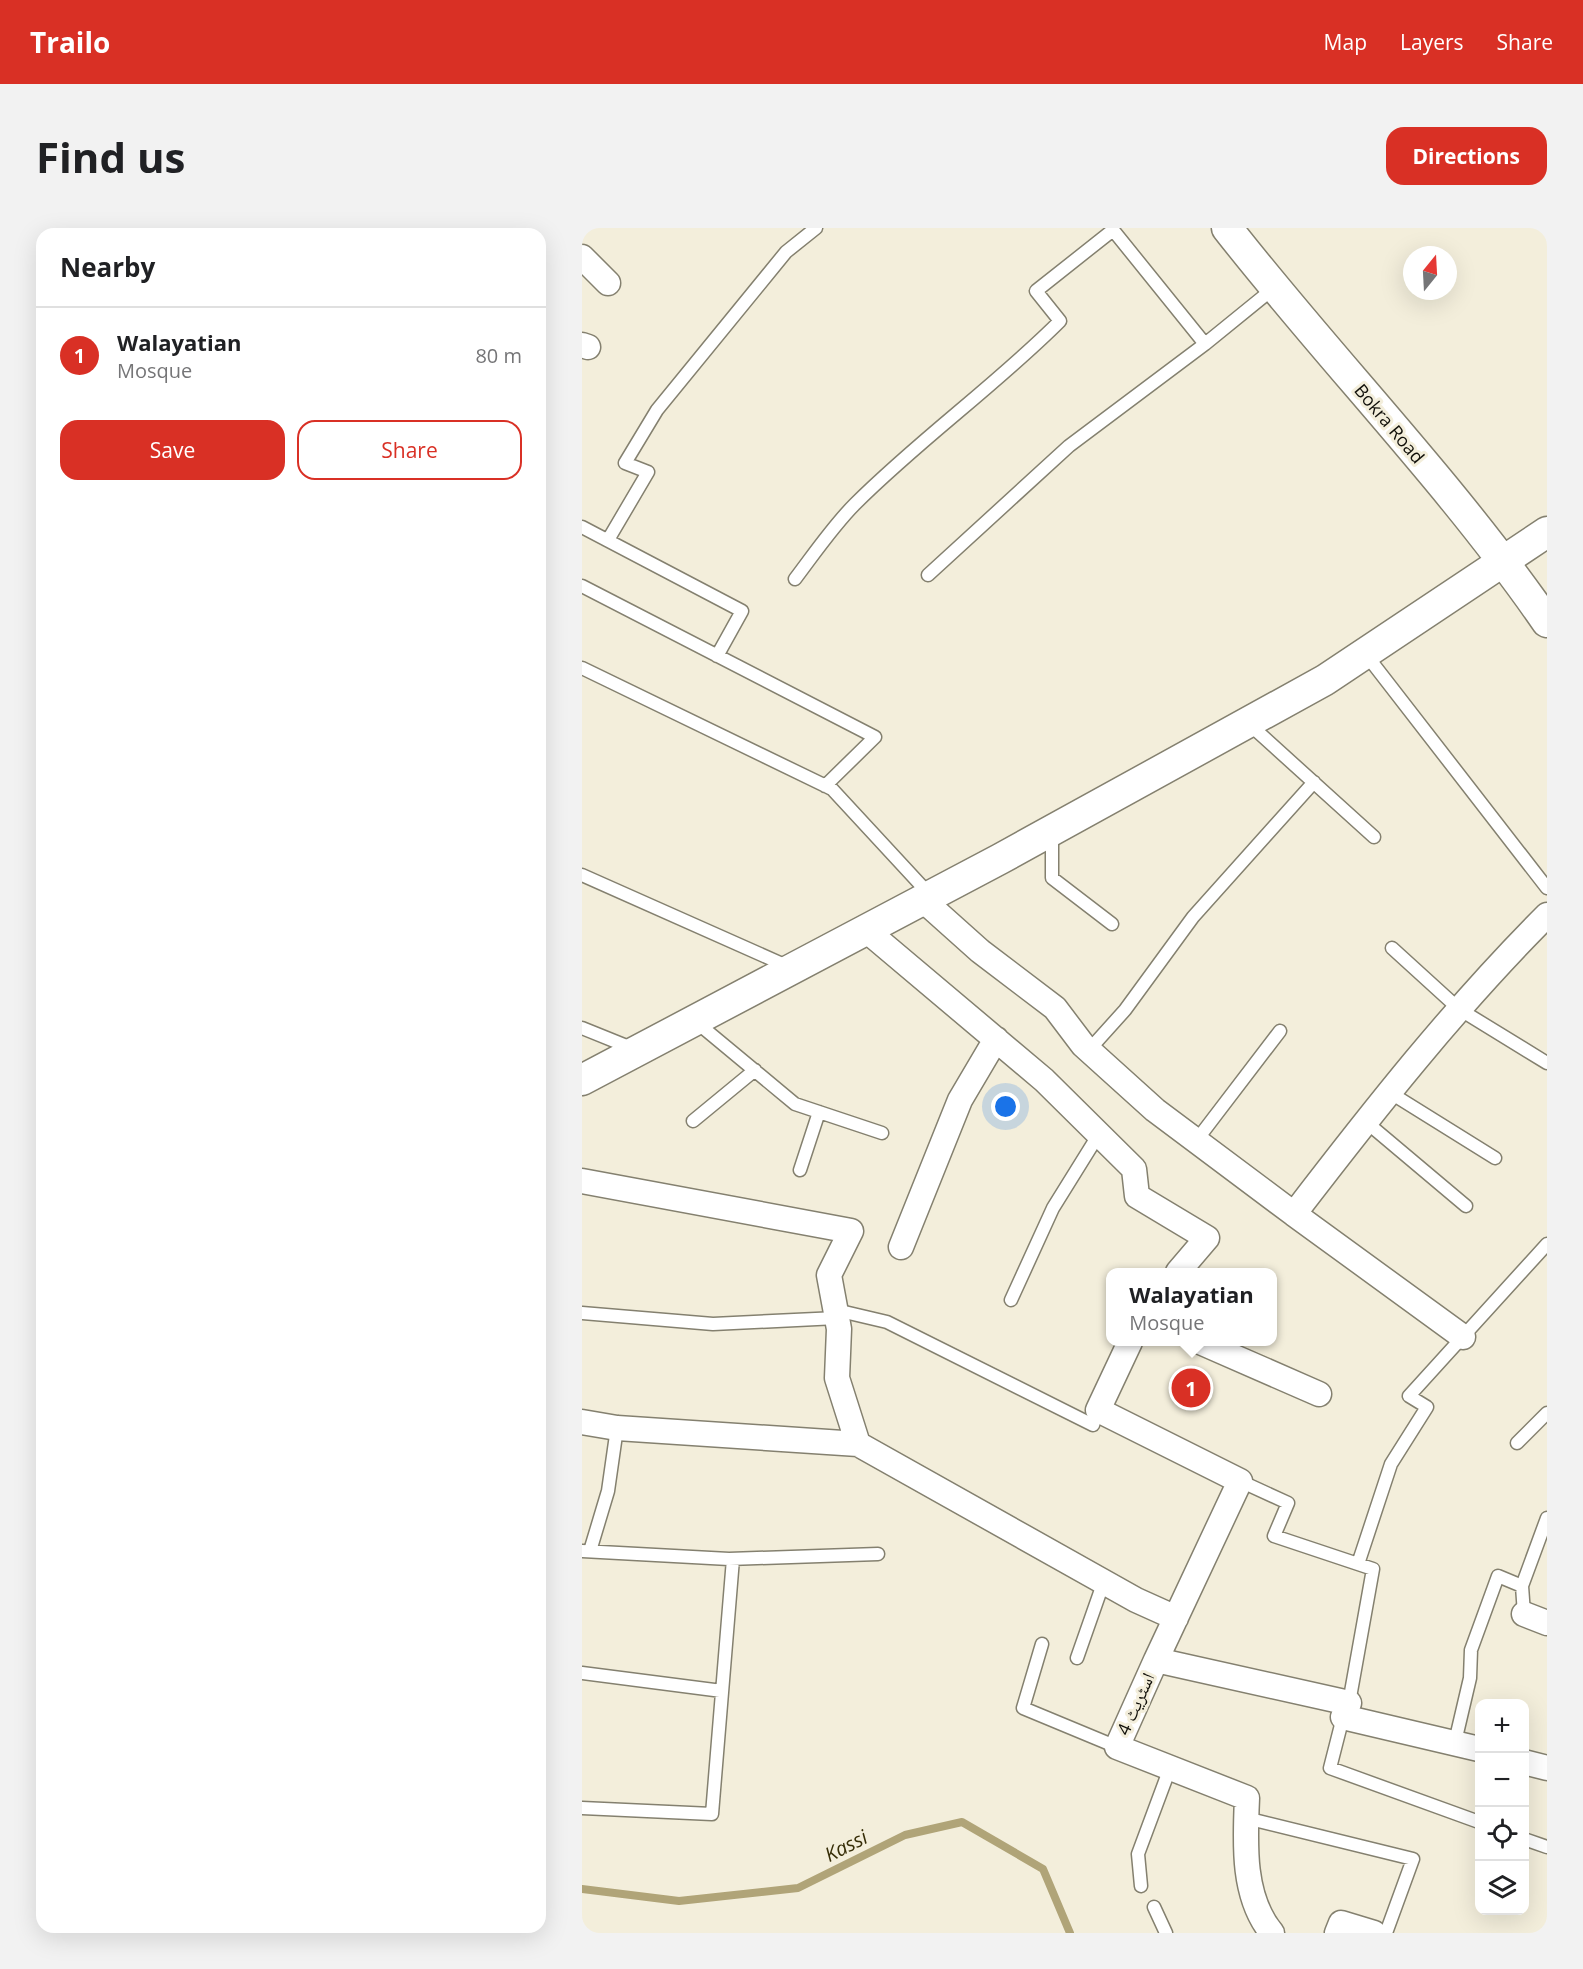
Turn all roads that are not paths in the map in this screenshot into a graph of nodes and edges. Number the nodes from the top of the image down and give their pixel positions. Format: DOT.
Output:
graph roads {
  1 [pos="816,228"];
  2 [pos="1227,228"];
  3 [pos="1113,229"];
  4 [pos="582,257"];
  5 [pos="608,283"];
  6 [pos="1274,288"];
  7 [pos="1205,344"];
  8 [pos="582,527"];
  9 [pos="1547,532"];
  10 [pos="608,540"];
  11 [pos="1505,561"];
  12 [pos="928,575"];
  13 [pos="795,579"];
  14 [pos="582,586"];
  15 [pos="1547,622"];
  16 [pos="1364,652"];
  17 [pos="717,656"];
  18 [pos="582,668"];
  19 [pos="1248,722"];
  20 [pos="1314,782"];
  21 [pos="825,786"];
  22 [pos="1052,831"];
  23 [pos="1374,837"];
  24 [pos="582,875"];
  25 [pos="1547,888"];
  26 [pos="927,898"];
  27 [pos="1545,919"];
  28 [pos="1112,924"];
  29 [pos="867,930"];
  30 [pos="1392,948"];
  31 [pos="792,969"];
  32 [pos="1460,1009"];
  33 [pos="694,1020"];
  34 [pos="582,1028"];
  35 [pos="1280,1032"];
  36 [pos="996,1039"];
  37 [pos="638,1050"];
  38 [pos="1089,1050"];
  39 [pos="1547,1063"];
  40 [pos="755,1070"];
  41 [pos="582,1080"];
  42 [pos="1389,1092"];
  43 [pos="819,1112"];
  44 [pos="693,1121"];
  45 [pos="1365,1121"];
  46 [pos="882,1133"];
  47 [pos="1099,1134"];
  48 [pos="1196,1141"];
  49 [pos="1495,1158"];
  50 [pos="800,1170"];
  51 [pos="582,1181"];
  52 [pos="1466,1206"];
  53 [pos="1294,1214"];
  54 [pos="1547,1244"];
  55 [pos="901,1247"];
  56 [pos="1181,1268"];
  57 [pos="1011,1300"];
  58 [pos="582,1313"];
  59 [pos="836,1314"];
  60 [pos="1463,1337"];
  61 [pos="1128,1346"];
  62 [pos="1211,1346"];
  63 [pos="1319,1394"];
  64 [pos="1098,1410"];
  65 [pos="1547,1413"];
  66 [pos="582,1422"];
  67 [pos="617,1428"];
  68 [pos="1517,1443"];
  69 [pos="858,1444"];
  70 [pos="1240,1480"];
  71 [pos="1547,1518"];
  72 [pos="586,1551"];
  73 [pos="878,1554"];
  74 [pos="733,1559"];
  75 [pos="1358,1564"];
  76 [pos="1104,1581"];
  77 [pos="1522,1586"];
  78 [pos="1524,1614"];
  79 [pos="1176,1618"];
  80 [pos="1547,1623"];
  81 [pos="1042,1644"];
  82 [pos="1077,1658"];
  83 [pos="1156,1660"];
  84 [pos="582,1673"];
  85 [pos="722,1691"];
  86 [pos="1346,1710"];
  87 [pos="1455,1743"];
  88 [pos="1117,1748"];
  89 [pos="1475,1748"];
  90 [pos="1529,1763"];
  91 [pos="1170,1768"];
  92 [pos="1547,1768"];
  93 [pos="582,1808"];
  94 [pos="1246,1818"];
  95 [pos="1475,1821"];
  96 [pos="1529,1841"];
  97 [pos="1547,1847"];
  98 [pos="1141,1886"];
  99 [pos="1155,1907"];
  100 [pos="1166,1933"];
  101 [pos="1272,1933"];
  102 [pos="1337,1933"];
  103 [pos="1374,1933"];
  104 [pos="1386,1933"];
  1 -- 10 [label="lane"];
  2 -- 6 [label="street, Bokra Road"];
  3 -- 7 [label="lane"];
  3 -- 13 [label="lane"];
  4 -- 5 [label="street"];
  6 -- 7 [label="lane"];
  6 -- 11 [label="street, Bokra Road"];
  7 -- 12 [label="lane"];
  8 -- 10 [label="lane"];
  9 -- 11 [label="street"];
  10 -- 17 [label="lane"];
  11 -- 15 [label="street, Bokra Road"];
  11 -- 16 [label="street"];
  14 -- 17 [label="lane"];
  16 -- 19 [label="street"];
  16 -- 25 [label="lane"];
  17 -- 21 [label="lane"];
  18 -- 21 [label="lane"];
  19 -- 20 [label="lane"];
  19 -- 22 [label="street"];
  20 -- 23 [label="lane"];
  20 -- 38 [label="lane"];
  21 -- 26 [label="lane"];
  22 -- 26 [label="street"];
  22 -- 28 [label="lane"];
  24 -- 31 [label="lane"];
  26 -- 29 [label="street"];
  26 -- 38 [label="street"];
  27 -- 32 [label="street"];
  29 -- 31 [label="street"];
  29 -- 36 [label="street"];
  30 -- 32 [label="lane"];
  31 -- 33 [label="street"];
  32 -- 39 [label="lane"];
  32 -- 42 [label="street"];
  33 -- 37 [label="street"];
  33 -- 40 [label="lane"];
  34 -- 37 [label="lane"];
  35 -- 48 [label="lane"];
  36 -- 47 [label="street"];
  36 -- 55 [label="street"];
  37 -- 41 [label="street"];
  38 -- 48 [label="street"];
  40 -- 43 [label="lane"];
  40 -- 44 [label="lane"];
  42 -- 45 [label="street"];
  42 -- 49 [label="lane"];
  43 -- 46 [label="lane"];
  43 -- 50 [label="lane"];
  45 -- 52 [label="lane"];
  45 -- 53 [label="street"];
  47 -- 56 [label="street"];
  47 -- 57 [label="lane"];
  48 -- 53 [label="street"];
  51 -- 59 [label="street"];
  53 -- 60 [label="street"];
  54 -- 60 [label="lane"];
  58 -- 59 [label="lane"];
  59 -- 64 [label="lane"];
  59 -- 69 [label="street"];
  60 -- 75 [label="lane"];
  61 -- 64 [label="street"];
  62 -- 63 [label="street"];
  64 -- 70 [label="street"];
  65 -- 68 [label="lane"];
  66 -- 67 [label="street"];
  67 -- 69 [label="street"];
  67 -- 72 [label="lane"];
  69 -- 76 [label="street"];
  70 -- 75 [label="lane"];
  70 -- 79 [label="street"];
  71 -- 77 [label="lane"];
  72 -- 74 [label="lane"];
  73 -- 74 [label="lane"];
  74 -- 85 [label="lane"];
  75 -- 86 [label="lane"];
  76 -- 79 [label="street"];
  76 -- 82 [label="lane"];
  77 -- 78 [label="lane"];
  77 -- 87 [label="lane"];
  78 -- 80 [label="street"];
  79 -- 83 [label="street"];
  81 -- 88 [label="lane"];
  83 -- 86 [label="street, اسٹریٹ 4"];
  83 -- 88 [label="street, اسٹریٹ 4"];
  84 -- 85 [label="lane"];
  85 -- 93 [label="lane"];
  86 -- 87 [label="street, اسٹریٹ 4"];
  86 -- 95 [label="lane"];
  87 -- 89 [label="street, اسٹریٹ 4"];
  88 -- 91 [label="street, اسٹریٹ 4"];
  90 -- 92 [label="street"];
  91 -- 94 [label="street, اسٹریٹ 4"];
  91 -- 98 [label="lane"];
  94 -- 101 [label="street, اسٹریٹ 4"];
  94 -- 104 [label="lane"];
  96 -- 97 [label="lane"];
  99 -- 100 [label="lane"];
  102 -- 103 [label="street"];
}
